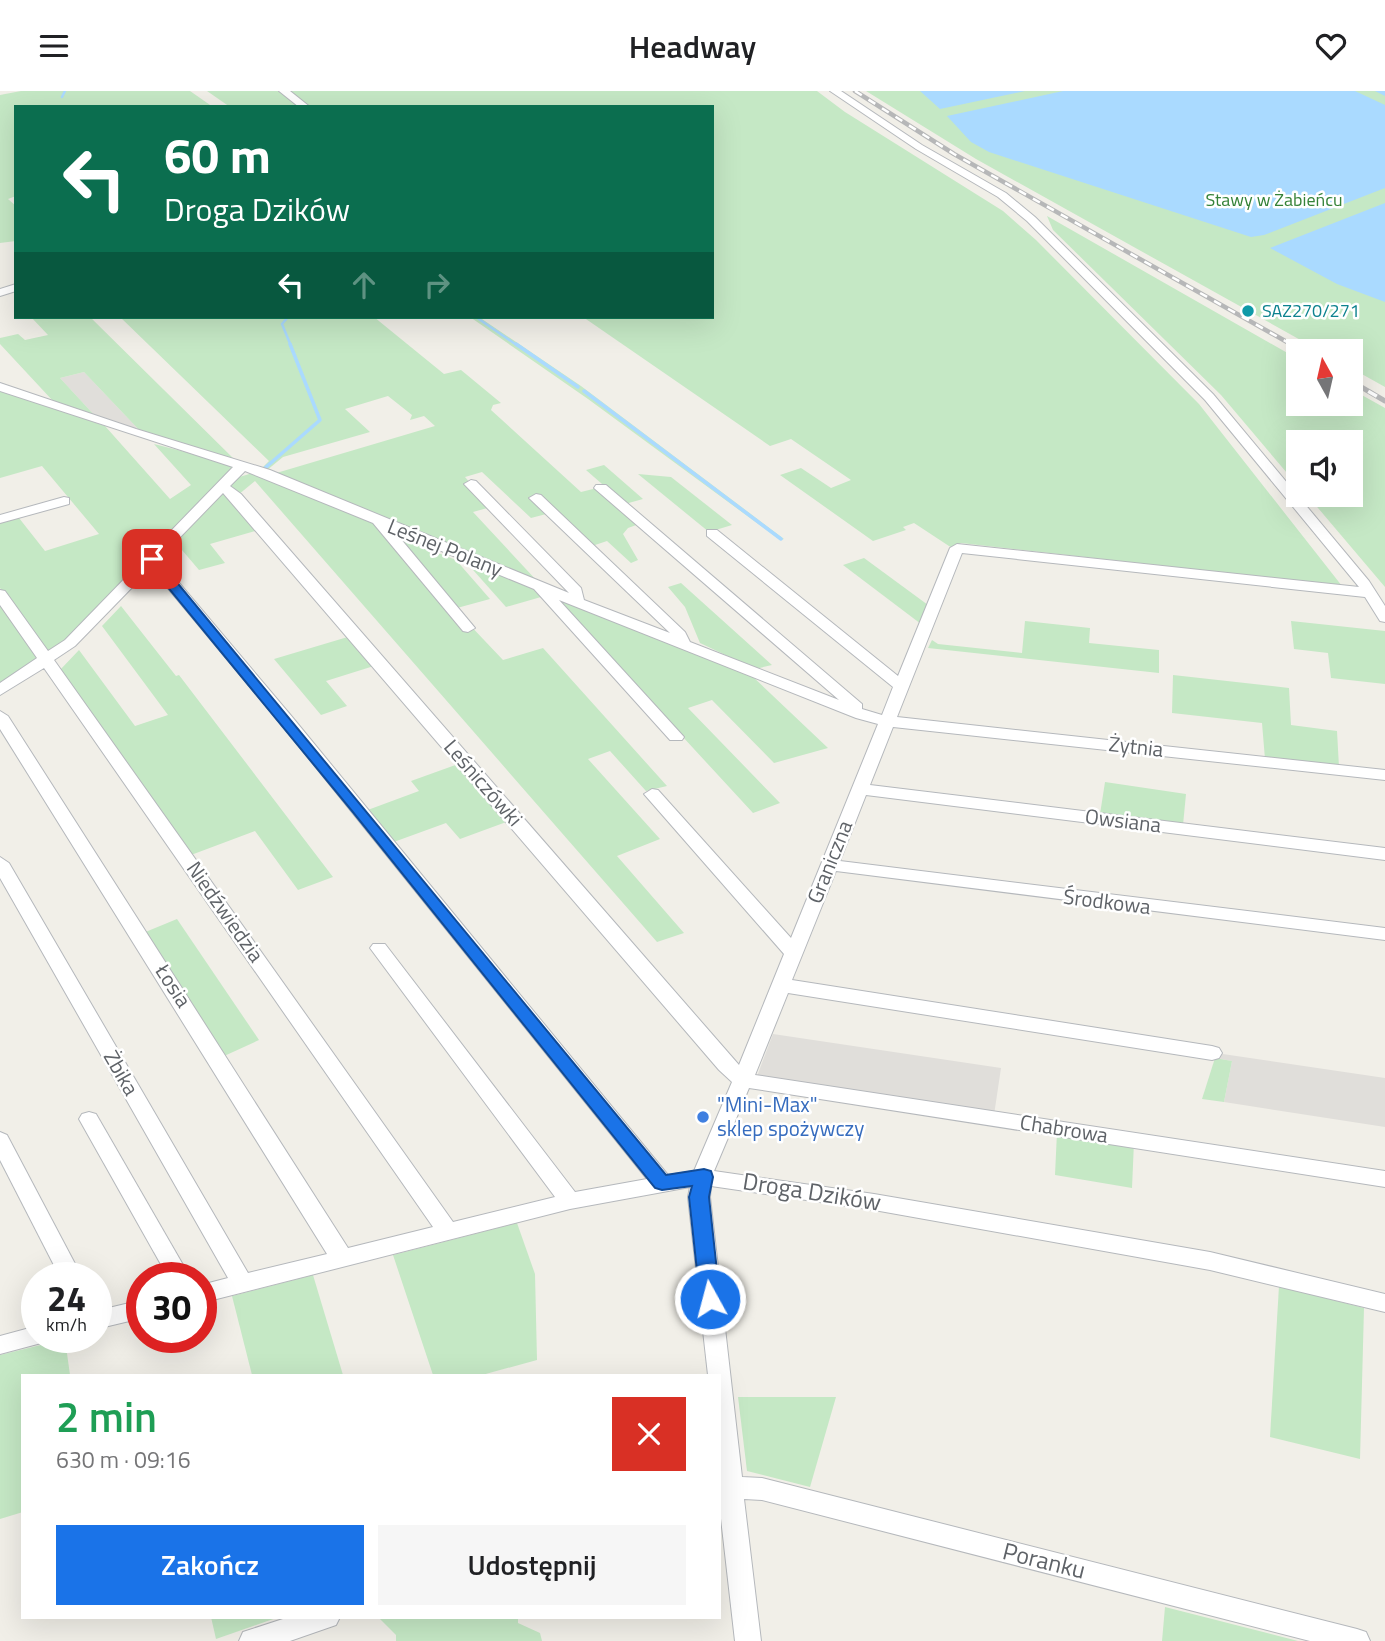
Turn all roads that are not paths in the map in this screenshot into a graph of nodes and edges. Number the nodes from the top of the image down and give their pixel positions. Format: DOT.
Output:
graph roads {
  1 [pos="284,91"];
  2 [pos="835,91"];
  3 [pos="302,105"];
  4 [pos="0,387"];
  5 [pos="243,465"];
  6 [pos="471,484"];
  7 [pos="223,487"];
  8 [pos="601,488"];
  9 [pos="536,498"];
  10 [pos="64,501"];
  11 [pos="0,519"];
  12 [pos="378,521"];
  13 [pos="712,533"];
  14 [pos="152,559"];
  15 [pos="539,586"];
  16 [pos="1371,593"];
  17 [pos="0,594"];
  18 [pos="577,602"];
  19 [pos="1385,618"];
  20 [pos="468,628"];
  21 [pos="684,646"];
  22 [pos="47,661"];
  23 [pos="900,685"];
  24 [pos="0,690"];
  25 [pos="862,715"];
  26 [pos="0,716"];
  27 [pos="886,721"];
  28 [pos="676,737"];
  29 [pos="1385,775"];
  30 [pos="860,789"];
  31 [pos="652,794"];
  32 [pos="1385,854"];
  33 [pos="0,863"];
  34 [pos="829,865"];
  35 [pos="1385,934"];
  36 [pos="379,948"];
  37 [pos="794,953"];
  38 [pos="781,985"];
  39 [pos="1212,1053"];
  40 [pos="743,1080"];
  41 [pos="89,1119"];
  42 [pos="0,1140"];
  43 [pos="704,1177"];
  44 [pos="1385,1179"];
  45 [pos="662,1183"];
  46 [pos="570,1201"];
  47 [pos="448,1232"];
  48 [pos="338,1259"];
  49 [pos="63,1262"];
  50 [pos="170,1262"];
  51 [pos="243,1283"];
  52 [pos="217,1290"];
  53 [pos="1385,1303"];
  54 [pos="21,1339"];
  55 [pos="0,1345"];
  56 [pos="719,1374"];
  57 [pos="721,1415"];
  58 [pos="725,1489"];
  59 [pos="321,1619"];
  60 [pos="252,1641"];
  61 [pos="748,1641"];
  62 [pos="1357,1641"];
  1 -- 3 [label="street"];
  2 -- 16 [label="street"];
  4 -- 5 [label="street, Leśnej Polany"];
  5 -- 7 [label="street"];
  5 -- 12 [label="street, Leśnej Polany"];
  6 -- 18 [label="street"];
  7 -- 14 [label="street"];
  7 -- 40 [label="street, Leśniczówki"];
  8 -- 25 [label="street"];
  9 -- 21 [label="street"];
  10 -- 11 [label="street"];
  12 -- 15 [label="street, Leśnej Polany"];
  12 -- 20 [label="street"];
  13 -- 23 [label="street"];
  14 -- 22 [label="street"];
  14 -- 45 [label="street"];
  15 -- 18 [label="street, Leśnej Polany"];
  15 -- 28 [label="street"];
  16 -- 19 [label="street"];
  16 -- 23 [label="street, Graniczna"];
  17 -- 22 [label="street, Niedźwiedzia"];
  18 -- 21 [label="street, Leśnej Polany"];
  21 -- 25 [label="street, Leśnej Polany"];
  22 -- 24 [label="street"];
  22 -- 47 [label="street, Niedźwiedzia"];
  23 -- 27 [label="street, Graniczna"];
  25 -- 27 [label="street, Leśnej Polany"];
  26 -- 48 [label="street, Łosia"];
  27 -- 29 [label="street, Żytnia"];
  27 -- 30 [label="street, Graniczna"];
  30 -- 32 [label="street, Owsiana"];
  30 -- 34 [label="street, Graniczna"];
  31 -- 37 [label="street"];
  33 -- 51 [label="street, Żbika"];
  34 -- 35 [label="street, Środkowa"];
  34 -- 37 [label="street, Graniczna"];
  36 -- 46 [label="street"];
  37 -- 38 [label="street, Graniczna"];
  38 -- 39 [label="street"];
  38 -- 40 [label="street, Graniczna"];
  40 -- 43 [label="street, Graniczna"];
  40 -- 44 [label="street, Chabrowa"];
  41 -- 50 [label="street"];
  42 -- 49 [label="street"];
  43 -- 45 [label="street, Droga Dzików"];
  43 -- 53 [label="street, Droga Dzików"];
  43 -- 56 [label="street, Graniczna"];
  45 -- 46 [label="street, Droga Dzików"];
  46 -- 47 [label="street, Droga Dzików"];
  47 -- 48 [label="street, Droga Dzików"];
  48 -- 51 [label="street, Droga Dzików"];
  51 -- 52 [label="street, Droga Dzików"];
  54 -- 55 [label="street"];
  57 -- 58 [label="street, Graniczna"];
  58 -- 61 [label="street, Graniczna"];
  58 -- 62 [label="street, Poranku"];
  59 -- 60 [label="street"];
}
